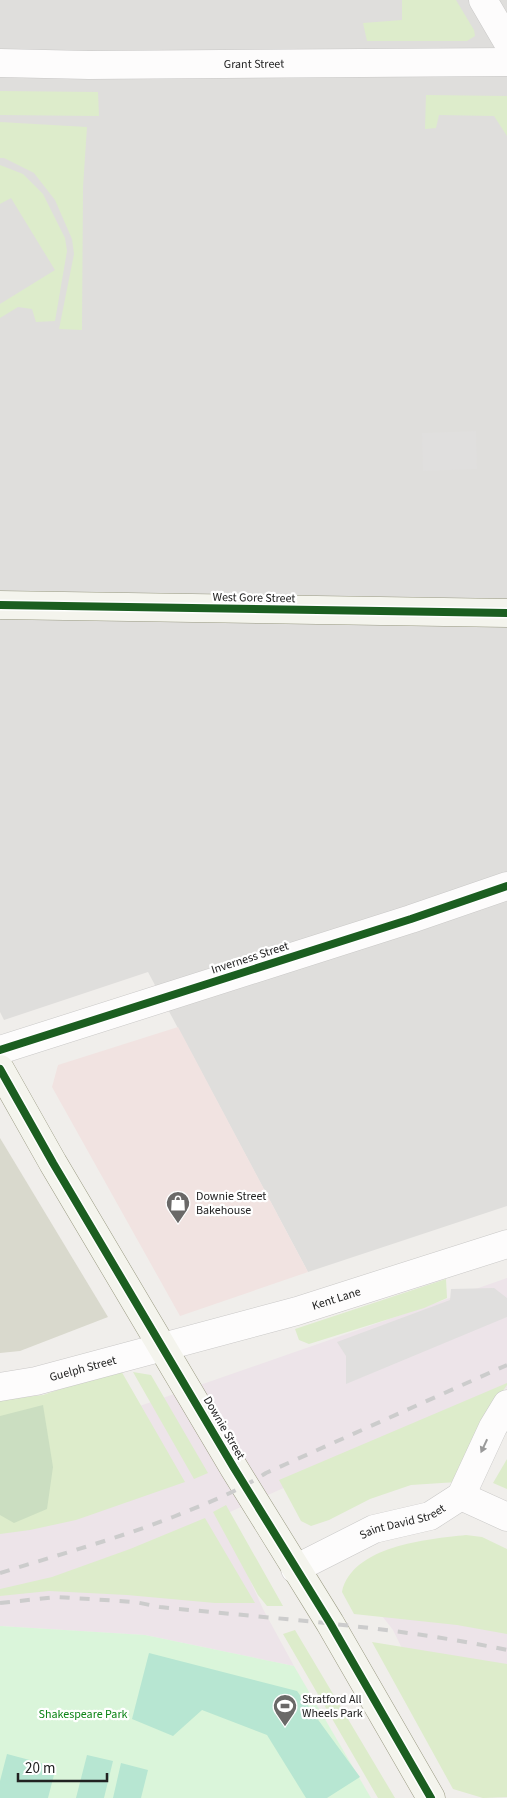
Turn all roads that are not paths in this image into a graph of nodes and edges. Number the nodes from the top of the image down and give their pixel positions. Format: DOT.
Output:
graph roads {
  1 [pos="483,0"];
  2 [pos="507,41"];
  3 [pos="507,62"];
  4 [pos="0,63"];
  5 [pos="0,605"];
  6 [pos="507,612"];
  7 [pos="507,886"];
  8 [pos="0,1050"];
  9 [pos="0,1069"];
  10 [pos="507,1244"];
  11 [pos="164,1348"];
  12 [pos="0,1387"];
  13 [pos="507,1404"];
  14 [pos="462,1496"];
  15 [pos="507,1517"];
  16 [pos="296,1569"];
  17 [pos="431,1798"];
  1 -- 2 [label="street"];
  3 -- 4 [label="street, Grant Street"];
  5 -- 6 [label="main road, West Gore Street"];
  7 -- 8 [label="street, Inverness Street"];
  9 -- 11 [label="main road, Downie Street"];
  10 -- 11 [label="street, Kent Lane"];
  11 -- 12 [label="street, Guelph Street"];
  11 -- 16 [label="main road, Downie Street"];
  13 -- 14 [label="street, one-way"];
  14 -- 15 [label="street"];
  14 -- 16 [label="street, Saint David Street"];
  16 -- 17 [label="main road, Downie Street"];
}
